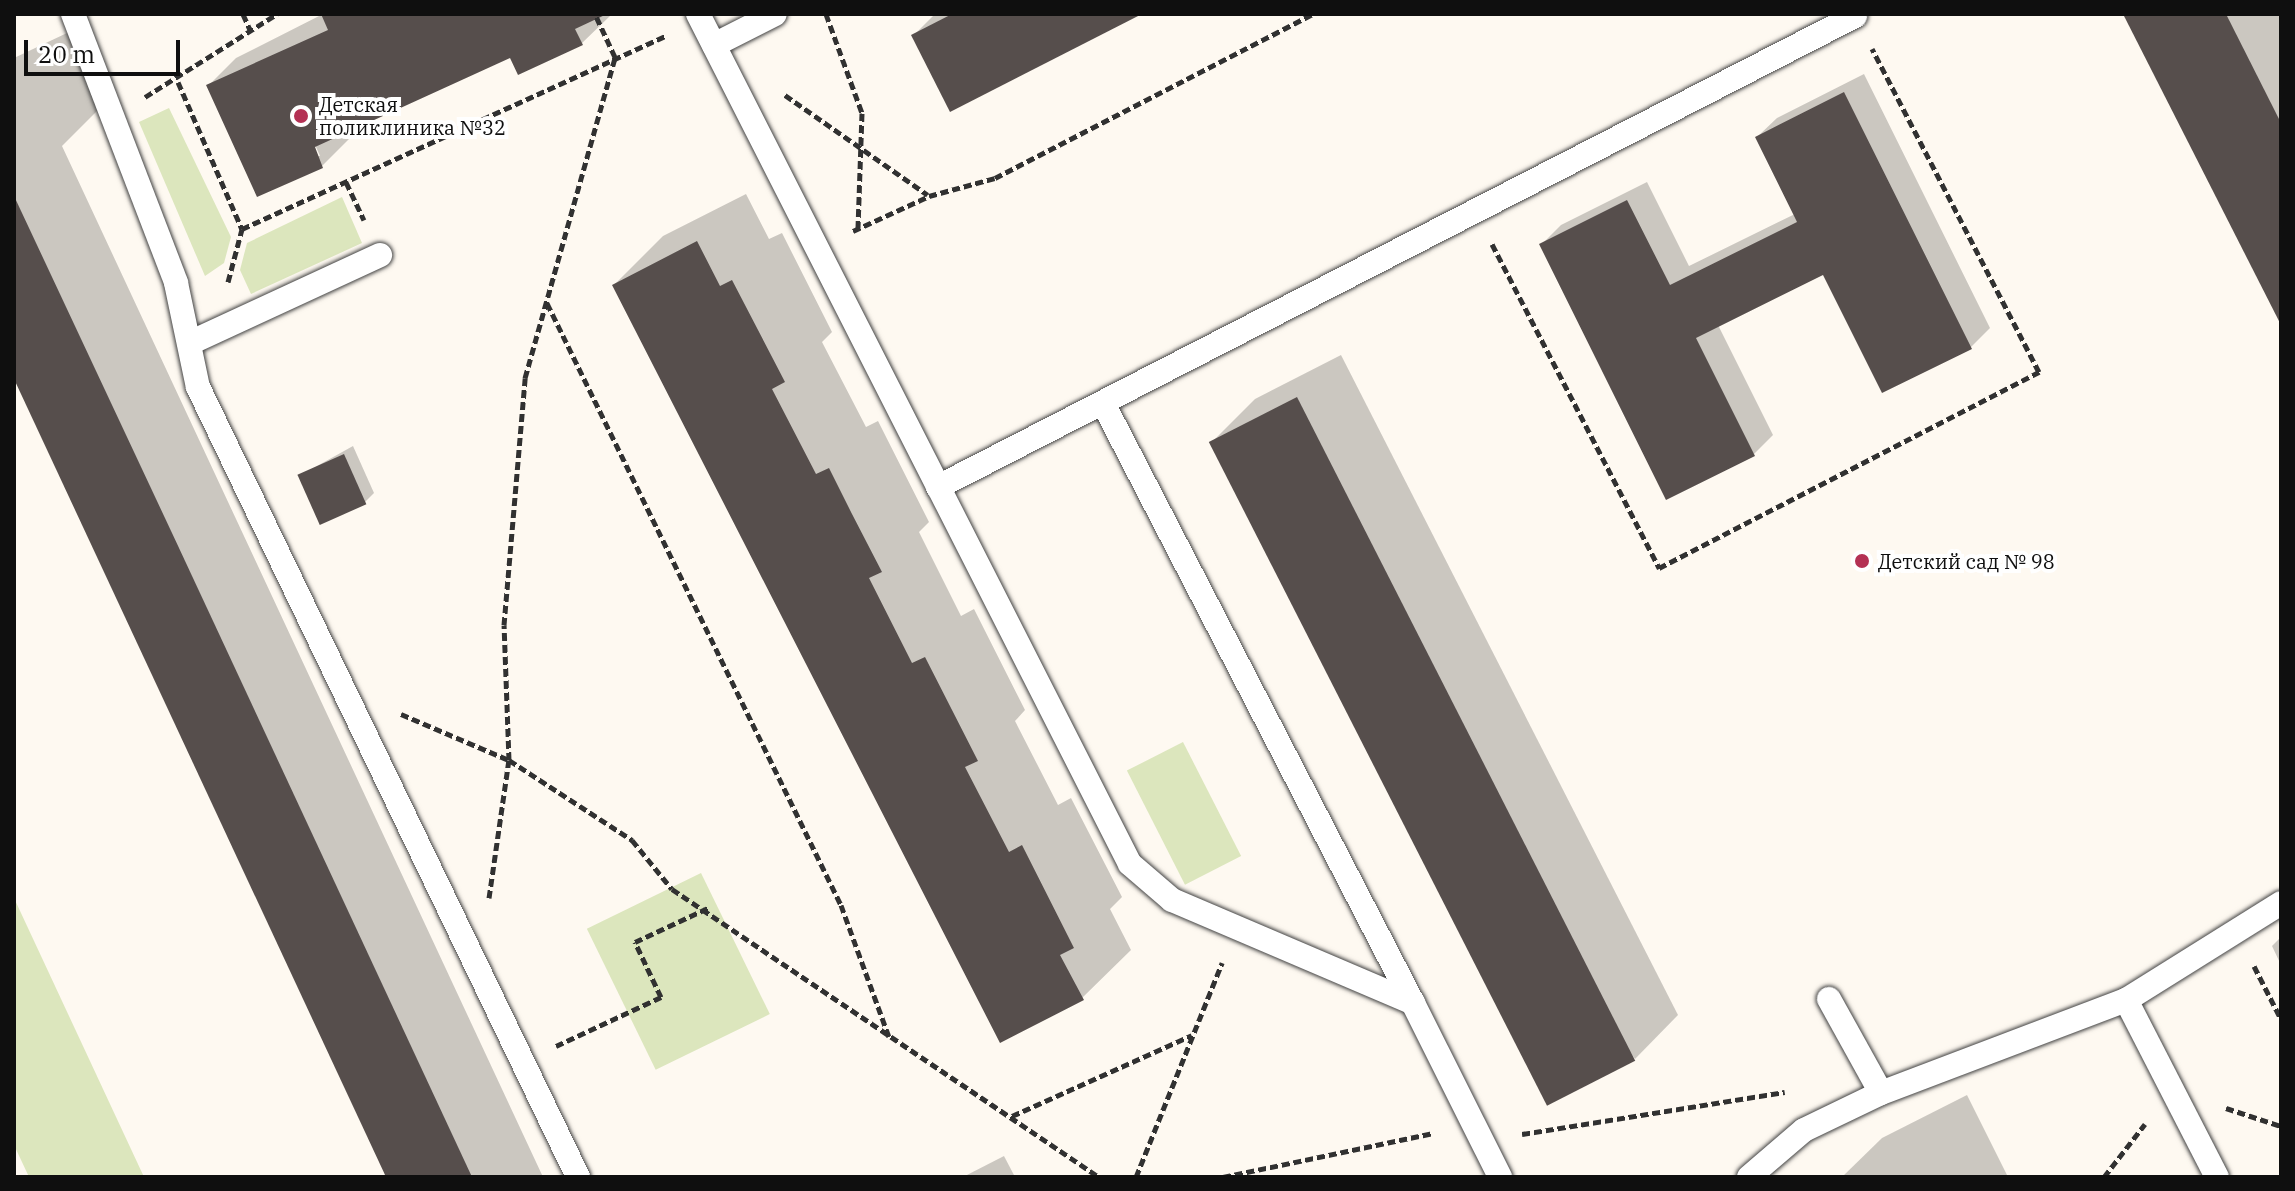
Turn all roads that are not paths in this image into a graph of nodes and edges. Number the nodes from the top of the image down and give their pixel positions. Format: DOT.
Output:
graph roads {
  1 [pos="73,14"];
  2 [pos="775,14"];
  3 [pos="1855,16"];
  4 [pos="700,17"];
  5 [pos="714,45"];
  6 [pos="380,255"];
  7 [pos="194,341"];
  8 [pos="1103,403"];
  9 [pos="938,487"];
  10 [pos="2281,903"];
  11 [pos="1829,999"];
  12 [pos="2126,1000"];
  13 [pos="1413,1003"];
  14 [pos="1881,1093"];
  15 [pos="578,1177"];
  16 [pos="1500,1177"];
  17 [pos="1749,1177"];
  18 [pos="2217,1177"];
  1 -- 7 [label="lane"];
  2 -- 5 [label="lane"];
  3 -- 8 [label="lane"];
  4 -- 5 [label="lane"];
  5 -- 9 [label="lane"];
  6 -- 7 [label="lane"];
  7 -- 15 [label="lane"];
  8 -- 9 [label="lane"];
  8 -- 13 [label="lane"];
  9 -- 13 [label="lane"];
  10 -- 12 [label="lane"];
  11 -- 14 [label="lane"];
  12 -- 14 [label="lane"];
  12 -- 18 [label="lane"];
  13 -- 16 [label="lane"];
  14 -- 17 [label="lane"];
}
